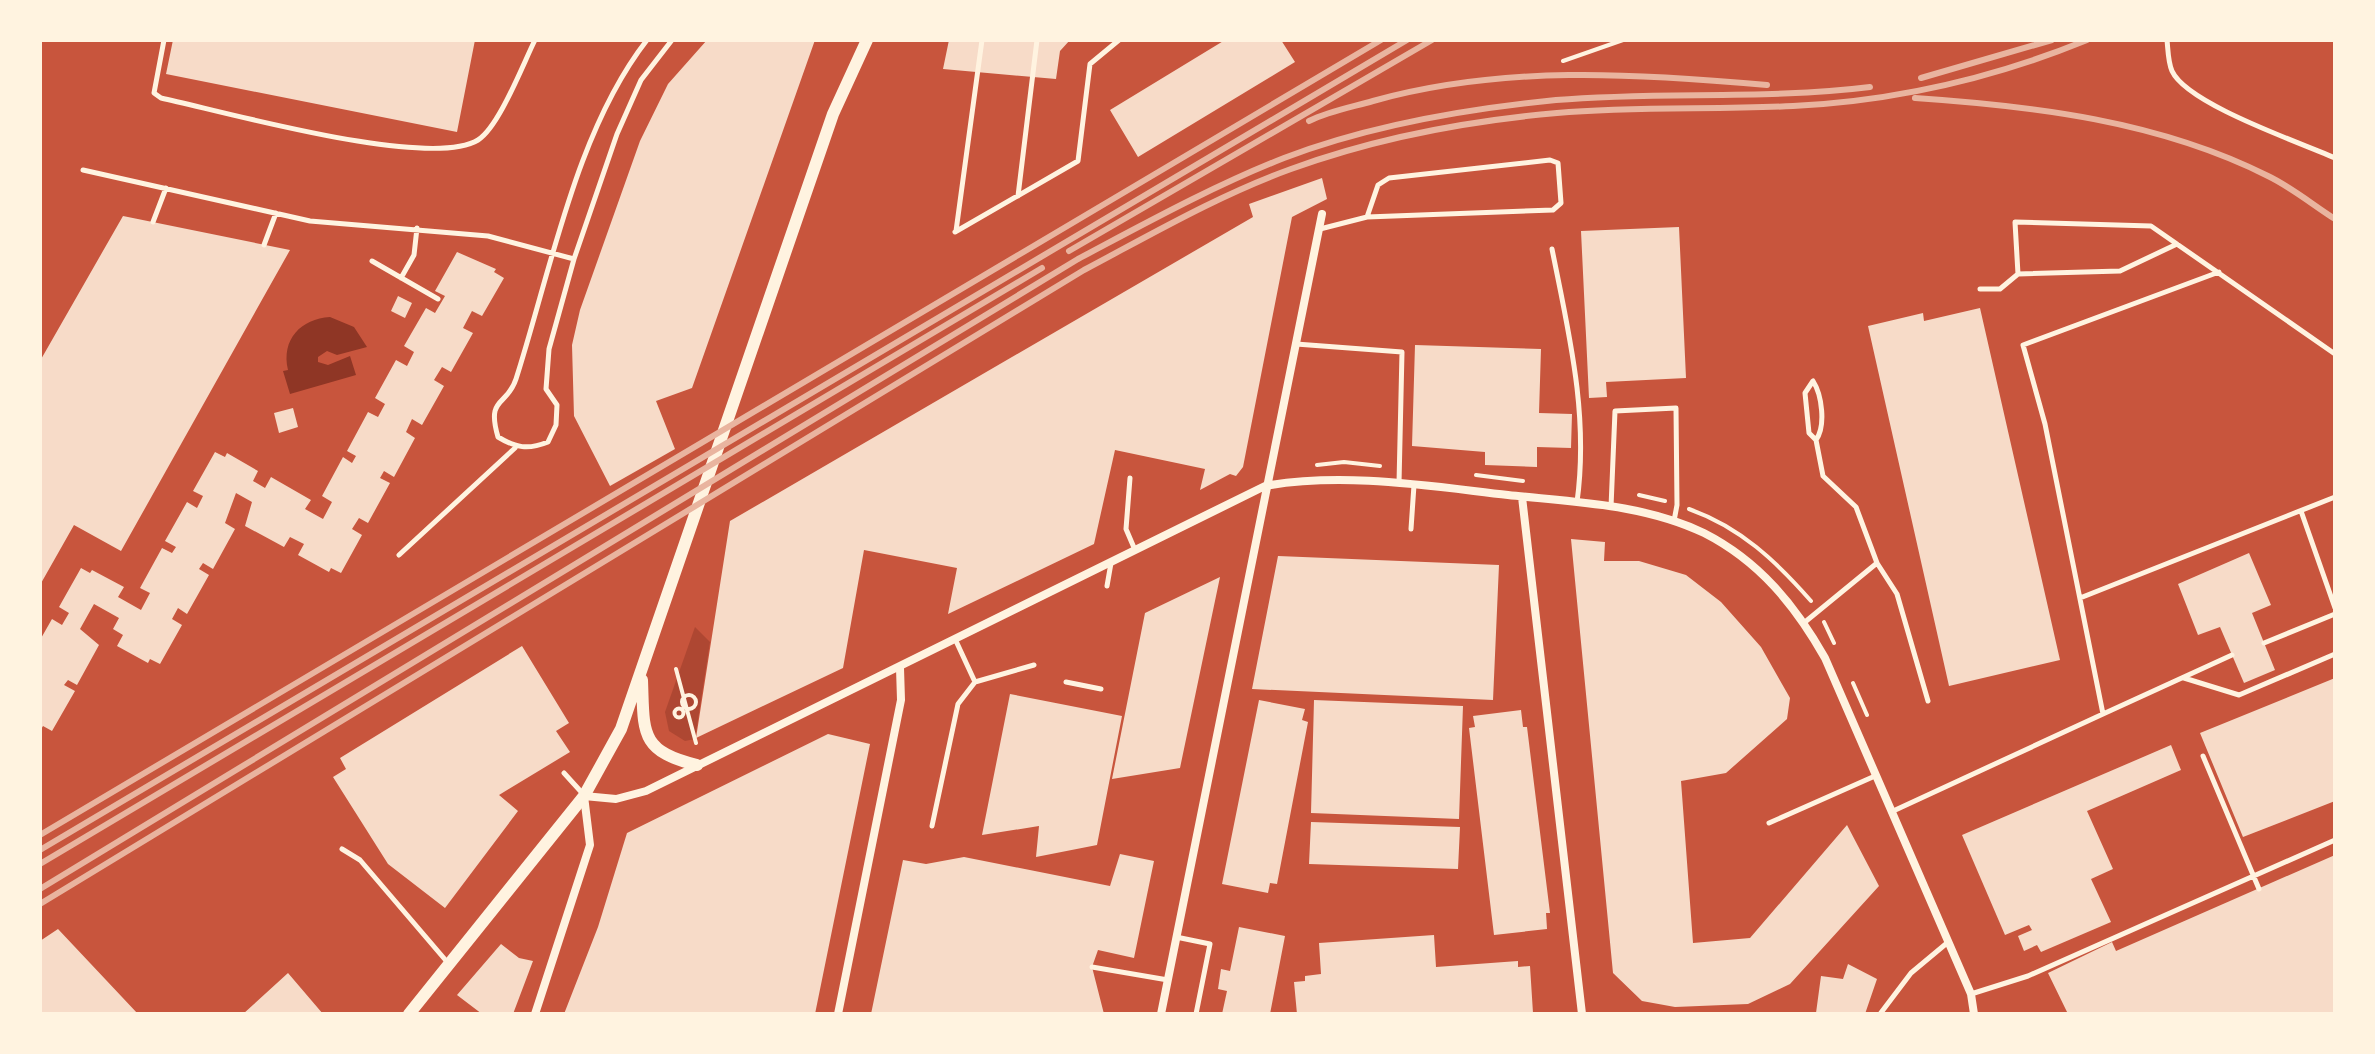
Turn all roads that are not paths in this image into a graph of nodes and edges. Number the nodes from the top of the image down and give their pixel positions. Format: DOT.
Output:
graph roads {
  1 [pos="164,40"];
  2 [pos="535,40"];
  3 [pos="647,40"];
  4 [pos="672,40"];
  5 [pos="867,40"];
  6 [pos="982,40"];
  7 [pos="1037,40"];
  8 [pos="1119,40"];
  9 [pos="2167,40"];
  10 [pos="2335,158"];
  11 [pos="83,170"];
  12 [pos="166,188"];
  13 [pos="1018,196"];
  14 [pos="276,213"];
  15 [pos="1322,214"];
  16 [pos="1367,217"];
  17 [pos="153,222"];
  18 [pos="417,228"];
  19 [pos="1319,229"];
  20 [pos="2177,244"];
  21 [pos="264,245"];
  22 [pos="1552,249"];
  23 [pos="551,256"];
  24 [pos="574,259"];
  25 [pos="372,261"];
  26 [pos="2219,272"];
  27 [pos="2018,274"];
  28 [pos="401,278"];
  29 [pos="1980,289"];
  30 [pos="438,299"];
  31 [pos="1295,344"];
  32 [pos="2335,354"];
  33 [pos="1816,440"];
  34 [pos="515,448"];
  35 [pos="1130,478"];
  36 [pos="1399,484"];
  37 [pos="1414,485"];
  38 [pos="1265,486"];
  39 [pos="1522,497"];
  40 [pos="2335,497"];
  41 [pos="1577,503"];
  42 [pos="1611,507"];
  43 [pos="2301,511"];
  44 [pos="1674,521"];
  45 [pos="1411,529"];
  46 [pos="1135,551"];
  47 [pos="399,555"];
  48 [pos="1111,563"];
  49 [pos="1877,563"];
  50 [pos="1107,586"];
  51 [pos="2080,598"];
  52 [pos="2335,608"];
  53 [pos="2335,614"];
  54 [pos="1805,622"];
  55 [pos="956,641"];
  56 [pos="2264,643"];
  57 [pos="2335,654"];
  58 [pos="2232,655"];
  59 [pos="1034,665"];
  60 [pos="900,668"];
  61 [pos="642,674"];
  62 [pos="2184,678"];
  63 [pos="975,682"];
  64 [pos="1066,682"];
  65 [pos="1101,689"];
  66 [pos="1928,701"];
  67 [pos="2103,714"];
  68 [pos="2203,756"];
  69 [pos="697,765"];
  70 [pos="564,773"];
  71 [pos="1875,776"];
  72 [pos="584,796"];
  73 [pos="1891,812"];
  74 [pos="1769,823"];
  75 [pos="932,826"];
  76 [pos="2335,840"];
  77 [pos="342,849"];
  78 [pos="2254,875"];
  79 [pos="2259,889"];
  80 [pos="1176,937"];
  81 [pos="1947,943"];
  82 [pos="449,964"];
  83 [pos="1092,967"];
  84 [pos="1168,980"];
  85 [pos="1971,994"];
  86 [pos="409,1014"];
  87 [pos="535,1014"];
  88 [pos="838,1014"];
  89 [pos="1161,1014"];
  90 [pos="1196,1014"];
  91 [pos="1582,1014"];
  92 [pos="1880,1014"];
  93 [pos="1974,1014"];
  1 -- 2 [label="lane"];
  3 -- 23 [label="lane"];
  4 -- 24 [label="lane"];
  5 -- 61 [label="street"];
  6 -- 13 [label="lane"];
  7 -- 13 [label="lane"];
  8 -- 13 [label="lane"];
  9 -- 10 [label="lane"];
  11 -- 12 [label="lane"];
  12 -- 14 [label="lane"];
  12 -- 17 [label="lane"];
  14 -- 18 [label="lane"];
  14 -- 21 [label="lane"];
  15 -- 19 [label="street"];
  16 -- 16 [label="lane"];
  16 -- 19 [label="lane"];
  18 -- 23 [label="lane"];
  18 -- 28 [label="lane"];
  19 -- 31 [label="street"];
  20 -- 26 [label="lane"];
  20 -- 27 [label="lane"];
  20 -- 27 [label="lane"];
  22 -- 41 [label="lane"];
  23 -- 24 [label="lane"];
  23 -- 34 [label="lane"];
  24 -- 34 [label="lane"];
  25 -- 28 [label="lane"];
  26 -- 32 [label="lane"];
  26 -- 51 [label="lane"];
  27 -- 29 [label="lane"];
  28 -- 30 [label="lane"];
  31 -- 36 [label="lane"];
  31 -- 38 [label="street"];
  33 -- 33 [label="lane"];
  33 -- 49 [label="lane"];
  34 -- 47 [label="lane"];
  35 -- 46 [label="lane"];
  36 -- 37 [label="street"];
  36 -- 38 [label="street"];
  37 -- 39 [label="street"];
  37 -- 45 [label="lane"];
  38 -- 46 [label="street"];
  38 -- 80 [label="street"];
  39 -- 41 [label="street"];
  39 -- 91 [label="street"];
  40 -- 43 [label="lane"];
  41 -- 42 [label="street"];
  42 -- 44 [label="street"];
  42 -- 44 [label="lane"];
  43 -- 51 [label="lane"];
  43 -- 52 [label="lane"];
  44 -- 54 [label="street"];
  46 -- 48 [label="street"];
  48 -- 50 [label="lane"];
  48 -- 55 [label="street"];
  49 -- 54 [label="lane"];
  49 -- 66 [label="lane"];
  51 -- 67 [label="lane"];
  53 -- 56 [label="lane"];
  54 -- 71 [label="street"];
  55 -- 60 [label="street"];
  55 -- 63 [label="lane"];
  57 -- 62 [label="lane"];
  58 -- 62 [label="lane"];
  59 -- 63 [label="lane"];
  60 -- 69 [label="street"];
  60 -- 88 [label="street"];
  61 -- 69 [label="street"];
  61 -- 72 [label="street"];
  62 -- 67 [label="lane"];
  63 -- 75 [label="lane"];
  64 -- 65 [label="lane"];
  67 -- 73 [label="lane"];
  68 -- 78 [label="lane"];
  69 -- 72 [label="street"];
  70 -- 72 [label="lane"];
  71 -- 73 [label="street"];
  71 -- 74 [label="lane"];
  72 -- 82 [label="street"];
  72 -- 87 [label="street"];
  73 -- 81 [label="street"];
  76 -- 78 [label="lane"];
  77 -- 82 [label="lane"];
  78 -- 79 [label="lane"];
  78 -- 85 [label="lane"];
  80 -- 84 [label="street"];
  80 -- 90 [label="lane"];
  81 -- 85 [label="street"];
  81 -- 92 [label="lane"];
  82 -- 86 [label="street"];
  83 -- 84 [label="lane"];
  84 -- 89 [label="street"];
  85 -- 93 [label="street"];
}
